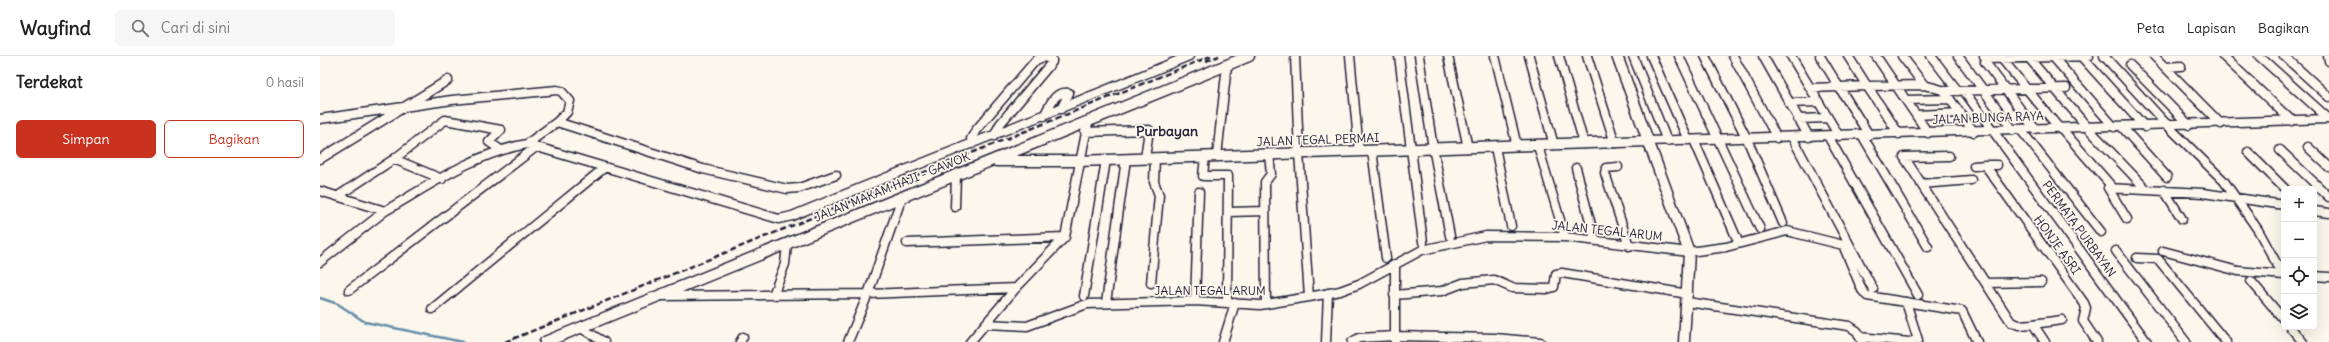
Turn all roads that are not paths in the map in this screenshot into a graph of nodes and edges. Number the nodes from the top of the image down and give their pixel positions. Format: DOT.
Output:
graph roads {
  1 [pos="1189,56"];
  2 [pos="1249,56"];
  3 [pos="1295,56"];
  4 [pos="1350,56"];
  5 [pos="1399,56"];
  6 [pos="1419,56"];
  7 [pos="1448,56"];
  8 [pos="1495,56"];
  9 [pos="1529,56"];
  10 [pos="1559,56"];
  11 [pos="1587,56"];
  12 [pos="1616,56"];
  13 [pos="1633,56"];
  14 [pos="1651,56"];
  15 [pos="1679,56"];
  16 [pos="1705,56"];
  17 [pos="1733,56"];
  18 [pos="1763,56"];
  19 [pos="1791,56"];
  20 [pos="1820,56"];
  21 [pos="1848,56"];
  22 [pos="1876,56"];
  23 [pos="1902,56"];
  24 [pos="1931,56"];
  25 [pos="1958,56"];
  26 [pos="2081,56"];
  27 [pos="2089,56"];
  28 [pos="2104,56"];
  29 [pos="2154,56"];
  30 [pos="2223,56"];
  31 [pos="2259,56"];
  32 [pos="2284,56"];
  33 [pos="2328,56"];
  34 [pos="2014,57"];
  35 [pos="2040,57"];
  36 [pos="1986,58"];
  37 [pos="2028,58"];
  38 [pos="2054,58"];
  39 [pos="2002,59"];
  40 [pos="2329,61"];
  41 [pos="1227,65"];
  42 [pos="2130,65"];
  43 [pos="2181,66"];
  44 [pos="2165,67"];
  45 [pos="448,80"];
  46 [pos="1924,85"];
  47 [pos="1867,86"];
  48 [pos="1896,86"];
  49 [pos="1839,87"];
  50 [pos="1810,88"];
  51 [pos="2053,88"];
  52 [pos="2066,88"];
  53 [pos="1985,90"];
  54 [pos="2005,90"];
  55 [pos="2027,90"];
  56 [pos="1944,91"];
  57 [pos="1961,91"];
  58 [pos="2329,97"];
  59 [pos="1950,99"];
  60 [pos="1906,100"];
  61 [pos="1818,102"];
  62 [pos="1789,103"];
  63 [pos="401,109"];
  64 [pos="1060,110"];
  65 [pos="1960,113"];
  66 [pos="1916,115"];
  67 [pos="1044,116"];
  68 [pos="1828,118"];
  69 [pos="320,119"];
  70 [pos="1798,119"];
  71 [pos="2329,119"];
  72 [pos="2292,121"];
  73 [pos="557,122"];
  74 [pos="2221,124"];
  75 [pos="2189,125"];
  76 [pos="2168,126"];
  77 [pos="1086,127"];
  78 [pos="2118,127"];
  79 [pos="2145,127"];
  80 [pos="2060,128"];
  81 [pos="2088,128"];
  82 [pos="2035,129"];
  83 [pos="2017,130"];
  84 [pos="1992,131"];
  85 [pos="1974,132"];
  86 [pos="1928,133"];
  87 [pos="1899,134"];
  88 [pos="1866,135"];
  89 [pos="994,136"];
  90 [pos="1833,136"];
  91 [pos="1809,137"];
  92 [pos="1777,138"];
  93 [pos="1792,138"];
  94 [pos="1747,139"];
  95 [pos="1691,140"];
  96 [pos="1720,140"];
  97 [pos="1647,141"];
  98 [pos="1667,141"];
  99 [pos="1615,143"];
  100 [pos="527,144"];
  101 [pos="972,144"];
  102 [pos="1584,144"];
  103 [pos="1554,145"];
  104 [pos="1517,146"];
  105 [pos="1538,146"];
  106 [pos="536,147"];
  107 [pos="1495,147"];
  108 [pos="2308,147"];
  109 [pos="1468,148"];
  110 [pos="1434,149"];
  111 [pos="501,150"];
  112 [pos="1359,150"];
  113 [pos="1372,150"];
  114 [pos="1412,150"];
  115 [pos="2280,150"];
  116 [pos="2248,152"];
  117 [pos="1299,153"];
  118 [pos="1269,154"];
  119 [pos="1205,156"];
  120 [pos="1217,156"];
  121 [pos="1949,156"];
  122 [pos="1145,158"];
  123 [pos="1156,158"];
  124 [pos="320,159"];
  125 [pos="394,159"];
  126 [pos="1126,159"];
  127 [pos="1106,160"];
  128 [pos="990,161"];
  129 [pos="1078,161"];
  130 [pos="1985,165"];
  131 [pos="1997,165"];
  132 [pos="1974,166"];
  133 [pos="1618,167"];
  134 [pos="2329,167"];
  135 [pos="604,168"];
  136 [pos="1576,168"];
  137 [pos="836,175"];
  138 [pos="956,175"];
  139 [pos="2167,176"];
  140 [pos="442,179"];
  141 [pos="1972,180"];
  142 [pos="1921,183"];
  143 [pos="2282,186"];
  144 [pos="2113,188"];
  145 [pos="2146,189"];
  146 [pos="2164,190"];
  147 [pos="320,191"];
  148 [pos="1199,192"];
  149 [pos="338,196"];
  150 [pos="2235,196"];
  151 [pos="902,197"];
  152 [pos="2329,197"];
  153 [pos="2281,204"];
  154 [pos="955,208"];
  155 [pos="386,211"];
  156 [pos="1265,211"];
  157 [pos="2317,211"];
  158 [pos="1229,212"];
  159 [pos="2329,213"];
  160 [pos="2127,219"];
  161 [pos="2182,219"];
  162 [pos="1783,223"];
  163 [pos="1511,226"];
  164 [pos="1760,228"];
  165 [pos="2101,232"];
  166 [pos="1450,236"];
  167 [pos="1065,237"];
  168 [pos="1565,237"];
  169 [pos="1736,239"];
  170 [pos="1595,240"];
  171 [pos="1424,242"];
  172 [pos="907,243"];
  173 [pos="787,245"];
  174 [pos="1629,246"];
  175 [pos="1928,247"];
  176 [pos="2116,251"];
  177 [pos="2163,251"];
  178 [pos="1689,252"];
  179 [pos="1386,258"];
  180 [pos="2137,258"];
  181 [pos="320,262"];
  182 [pos="1395,264"];
  183 [pos="2281,271"];
  184 [pos="2281,275"];
  185 [pos="2317,276"];
  186 [pos="2329,277"];
  187 [pos="2251,281"];
  188 [pos="1151,282"];
  189 [pos="2041,282"];
  190 [pos="1986,283"];
  191 [pos="1016,288"];
  192 [pos="1873,289"];
  193 [pos="349,290"];
  194 [pos="1328,293"];
  195 [pos="868,294"];
  196 [pos="773,295"];
  197 [pos="1394,295"];
  198 [pos="1918,295"];
  199 [pos="662,296"];
  200 [pos="1084,296"];
  201 [pos="1309,297"];
  202 [pos="1687,298"];
  203 [pos="1195,301"];
  204 [pos="1906,302"];
  205 [pos="1106,303"];
  206 [pos="1231,303"];
  207 [pos="1266,304"];
  208 [pos="432,309"];
  209 [pos="2281,316"];
  210 [pos="2062,320"];
  211 [pos="986,324"];
  212 [pos="2033,324"];
  213 [pos="581,328"];
  214 [pos="2293,330"];
  215 [pos="1395,339"];
  216 [pos="1861,339"];
  217 [pos="545,342"];
  218 [pos="604,342"];
  219 [pos="848,342"];
  220 [pos="970,342"];
  221 [pos="1223,342"];
  222 [pos="1326,342"];
  223 [pos="1352,342"];
  224 [pos="1540,342"];
  225 [pos="1684,342"];
  226 [pos="1977,342"];
  227 [pos="2045,342"];
  228 [pos="2097,342"];
  229 [pos="2147,342"];
  230 [pos="2186,342"];
  231 [pos="2226,342"];
  232 [pos="2303,342"];
  1 -- 64 [label="street"];
  2 -- 41 [label="street, JALAN MAKAM HAJI - GAWOK"];
  3 -- 117 [label="street"];
  4 -- 112 [label="street"];
  5 -- 114 [label="street"];
  6 -- 110 [label="street"];
  7 -- 109 [label="street"];
  8 -- 104 [label="street"];
  9 -- 103 [label="street"];
  10 -- 102 [label="street"];
  11 -- 99 [label="street"];
  12 -- 97 [label="street"];
  13 -- 98 [label="street"];
  14 -- 95 [label="street"];
  15 -- 96 [label="street"];
  16 -- 94 [label="street"];
  17 -- 92 [label="street"];
  18 -- 62 [label="street"];
  19 -- 50 [label="street"];
  20 -- 49 [label="street"];
  21 -- 47 [label="street"];
  22 -- 48 [label="street"];
  23 -- 46 [label="street"];
  24 -- 57 [label="street, PERMATA PURBAYAN"];
  25 -- 53 [label="street"];
  26 -- 27 [label="street"];
  26 -- 38 [label="street"];
  26 -- 79 [label="street"];
  28 -- 76 [label="street"];
  29 -- 44 [label="street"];
  30 -- 72 [label="street"];
  31 -- 71 [label="street"];
  32 -- 58 [label="street"];
  33 -- 40 [label="street"];
  34 -- 37 [label="street"];
  34 -- 39 [label="street"];
  35 -- 37 [label="street"];
  35 -- 38 [label="street"];
  36 -- 39 [label="street"];
  36 -- 54 [label="street"];
  37 -- 51 [label="street"];
  38 -- 78 [label="street"];
  39 -- 55 [label="street"];
  41 -- 77 [label="street, JALAN MAKAM HAJI - GAWOK"];
  41 -- 120 [label="street"];
  42 -- 75 [label="street"];
  43 -- 44 [label="street"];
  44 -- 74 [label="street"];
  45 -- 63 [label="street"];
  46 -- 48 [label="street"];
  46 -- 56 [label="street"];
  47 -- 48 [label="street"];
  47 -- 49 [label="street"];
  47 -- 87 [label="street"];
  48 -- 60 [label="street"];
  49 -- 50 [label="street"];
  49 -- 88 [label="street"];
  50 -- 61 [label="street"];
  51 -- 52 [label="street"];
  51 -- 55 [label="street"];
  51 -- 81 [label="street"];
  53 -- 54 [label="street"];
  53 -- 57 [label="street"];
  53 -- 83 [label="street"];
  54 -- 55 [label="street"];
  54 -- 82 [label="street"];
  55 -- 80 [label="street"];
  56 -- 57 [label="street"];
  56 -- 59 [label="street"];
  57 -- 84 [label="street, PERMATA PURBAYAN"];
  59 -- 60 [label="street"];
  59 -- 65 [label="street"];
  60 -- 66 [label="street"];
  61 -- 62 [label="street"];
  61 -- 68 [label="street"];
  62 -- 70 [label="street"];
  63 -- 69 [label="street"];
  63 -- 73 [label="street"];
  63 -- 124 [label="street"];
  64 -- 67 [label="street"];
  64 -- 67 [label="street"];
  65 -- 66 [label="street"];
  65 -- 85 [label="street"];
  66 -- 86 [label="street"];
  67 -- 89 [label="street"];
  68 -- 70 [label="street"];
  68 -- 90 [label="street"];
  70 -- 91 [label="street"];
  71 -- 72 [label="main road, JALAN BUNGA RAYA"];
  72 -- 74 [label="main road, JALAN BUNGA RAYA"];
  73 -- 100 [label="street"];
  73 -- 137 [label="street"];
  74 -- 75 [label="main road, JALAN BUNGA RAYA"];
  75 -- 76 [label="main road, JALAN BUNGA RAYA"];
  76 -- 79 [label="main road, JALAN BUNGA RAYA"];
  76 -- 150 [label="street"];
  77 -- 122 [label="street"];
  77 -- 128 [label="street, JALAN MAKAM HAJI - GAWOK"];
  77 -- 129 [label="street"];
  78 -- 79 [label="main road, JALAN BUNGA RAYA"];
  78 -- 81 [label="main road, JALAN BUNGA RAYA"];
  78 -- 139 [label="street"];
  80 -- 81 [label="main road, JALAN BUNGA RAYA"];
  80 -- 82 [label="main road, JALAN BUNGA RAYA"];
  80 -- 144 [label="street"];
  81 -- 145 [label="street"];
  82 -- 83 [label="main road, JALAN BUNGA RAYA"];
  83 -- 84 [label="main road, JALAN BUNGA RAYA"];
  83 -- 165 [label="street"];
  84 -- 85 [label="main road, JALAN BUNGA RAYA"];
  84 -- 229 [label="street, PERMATA PURBAYAN"];
  85 -- 86 [label="main road, JALAN BUNGA RAYA"];
  86 -- 87 [label="main road, JALAN BUNGA RAYA"];
  87 -- 88 [label="main road, JALAN BUNGA RAYA"];
  88 -- 90 [label="main road, JALAN BUNGA RAYA"];
  88 -- 175 [label="street"];
  89 -- 101 [label="street"];
  89 -- 101 [label="street"];
  90 -- 91 [label="main road, JALAN BUNGA RAYA"];
  90 -- 198 [label="street"];
  91 -- 93 [label="main road, JALAN BUNGA RAYA"];
  92 -- 93 [label="main road, JALAN BUNGA RAYA"];
  92 -- 94 [label="main road, JALAN BUNGA RAYA"];
  93 -- 192 [label="street"];
  94 -- 96 [label="main road, JALAN BUNGA RAYA"];
  94 -- 162 [label="street"];
  95 -- 96 [label="main road, JALAN BUNGA RAYA"];
  95 -- 98 [label="main road, JALAN BUNGA RAYA"];
  95 -- 169 [label="street"];
  96 -- 164 [label="street"];
  97 -- 98 [label="main road, JALAN BUNGA RAYA"];
  97 -- 99 [label="street, JALAN TEGAL PERMAI"];
  97 -- 178 [label="street"];
  99 -- 102 [label="street, JALAN TEGAL PERMAI"];
  100 -- 106 [label="street"];
  100 -- 111 [label="street"];
  101 -- 135 [label="street"];
  102 -- 103 [label="street, JALAN TEGAL PERMAI"];
  103 -- 105 [label="street, JALAN TEGAL PERMAI"];
  104 -- 105 [label="street, JALAN TEGAL PERMAI"];
  104 -- 107 [label="street, JALAN TEGAL PERMAI"];
  105 -- 168 [label="street"];
  106 -- 135 [label="street"];
  106 -- 193 [label="street"];
  107 -- 109 [label="street, JALAN TEGAL PERMAI"];
  107 -- 163 [label="street"];
  108 -- 134 [label="street"];
  109 -- 110 [label="street, JALAN TEGAL PERMAI"];
  110 -- 114 [label="street, JALAN TEGAL PERMAI"];
  110 -- 166 [label="street"];
  111 -- 125 [label="street"];
  111 -- 140 [label="street"];
  112 -- 113 [label="street, JALAN TEGAL PERMAI"];
  112 -- 117 [label="street, JALAN TEGAL PERMAI"];
  113 -- 114 [label="street, JALAN TEGAL PERMAI"];
  113 -- 179 [label="street"];
  114 -- 171 [label="street"];
  115 -- 152 [label="street"];
  116 -- 143 [label="street"];
  117 -- 118 [label="street, JALAN TEGAL PERMAI"];
  117 -- 201 [label="street"];
  118 -- 120 [label="street, JALAN TEGAL PERMAI"];
  118 -- 156 [label="street"];
  119 -- 120 [label="street, JALAN TEGAL PERMAI"];
  119 -- 123 [label="street, JALAN TEGAL PERMAI"];
  119 -- 158 [label="street"];
  121 -- 142 [label="street"];
  122 -- 123 [label="street, JALAN TEGAL PERMAI"];
  122 -- 126 [label="street, JALAN TEGAL PERMAI"];
  123 -- 188 [label="street"];
  125 -- 140 [label="street"];
  125 -- 149 [label="street"];
  126 -- 127 [label="street, JALAN TEGAL PERMAI"];
  126 -- 205 [label="street"];
  127 -- 129 [label="street, JALAN TEGAL PERMAI"];
  127 -- 200 [label="street"];
  128 -- 129 [label="street, JALAN TEGAL PERMAI"];
  128 -- 138 [label="street, JALAN MAKAM HAJI - GAWOK"];
  129 -- 167 [label="street"];
  130 -- 131 [label="street"];
  130 -- 132 [label="street"];
  130 -- 228 [label="street, HONJE ASRI"];
  133 -- 174 [label="street"];
  135 -- 208 [label="street"];
  136 -- 170 [label="street"];
  138 -- 151 [label="street, JALAN MAKAM HAJI - GAWOK"];
  138 -- 154 [label="street"];
  140 -- 155 [label="street"];
  141 -- 142 [label="street"];
  142 -- 190 [label="street"];
  144 -- 145 [label="street"];
  144 -- 160 [label="street"];
  145 -- 146 [label="street"];
  146 -- 150 [label="street"];
  146 -- 161 [label="street"];
  147 -- 149 [label="street"];
  148 -- 203 [label="street"];
  149 -- 155 [label="street"];
  150 -- 153 [label="street"];
  150 -- 183 [label="street"];
  151 -- 173 [label="street, JALAN MAKAM HAJI - GAWOK"];
  151 -- 195 [label="street"];
  155 -- 181 [label="street"];
  156 -- 158 [label="street"];
  156 -- 207 [label="street"];
  157 -- 159 [label="street"];
  158 -- 206 [label="street"];
  167 -- 172 [label="street"];
  167 -- 191 [label="street"];
  168 -- 170 [label="street, JALAN TEGAL ARUM"];
  168 -- 182 [label="street, JALAN TEGAL ARUM"];
  170 -- 174 [label="street, JALAN TEGAL ARUM"];
  173 -- 196 [label="street"];
  173 -- 199 [label="street, JALAN MAKAM HAJI - GAWOK"];
  174 -- 178 [label="street, JALAN TEGAL ARUM"];
  176 -- 230 [label="street"];
  177 -- 184 [label="street"];
  178 -- 202 [label="street"];
  178 -- 204 [label="street, JALAN TEGAL ARUM"];
  180 -- 231 [label="street"];
  182 -- 194 [label="street, JALAN TEGAL ARUM"];
  182 -- 197 [label="street"];
  185 -- 186 [label="street"];
  187 -- 209 [label="street"];
  189 -- 190 [label="street"];
  190 -- 212 [label="street"];
  191 -- 195 [label="street"];
  191 -- 211 [label="street"];
  194 -- 201 [label="street, JALAN TEGAL ARUM"];
  194 -- 222 [label="street"];
  195 -- 196 [label="street"];
  195 -- 219 [label="street"];
  196 -- 199 [label="street"];
  197 -- 202 [label="street"];
  197 -- 215 [label="street"];
  199 -- 213 [label="street, JALAN MAKAM HAJI - GAWOK"];
  201 -- 207 [label="street, JALAN TEGAL ARUM"];
  202 -- 216 [label="street"];
  202 -- 225 [label="street"];
  203 -- 205 [label="street, JALAN TEGAL ARUM"];
  203 -- 206 [label="street, JALAN TEGAL ARUM"];
  204 -- 216 [label="street"];
  204 -- 226 [label="street, JALAN TEGAL ARUM"];
  205 -- 211 [label="street, JALAN TEGAL ARUM"];
  206 -- 207 [label="street, JALAN TEGAL ARUM"];
  206 -- 221 [label="street"];
  210 -- 212 [label="street"];
  211 -- 220 [label="street"];
  212 -- 227 [label="street"];
  213 -- 217 [label="street, JALAN MAKAM HAJI - GAWOK"];
  213 -- 218 [label="street"];
  214 -- 232 [label="street"];
  215 -- 223 [label="street"];
  215 -- 224 [label="street"];
}
